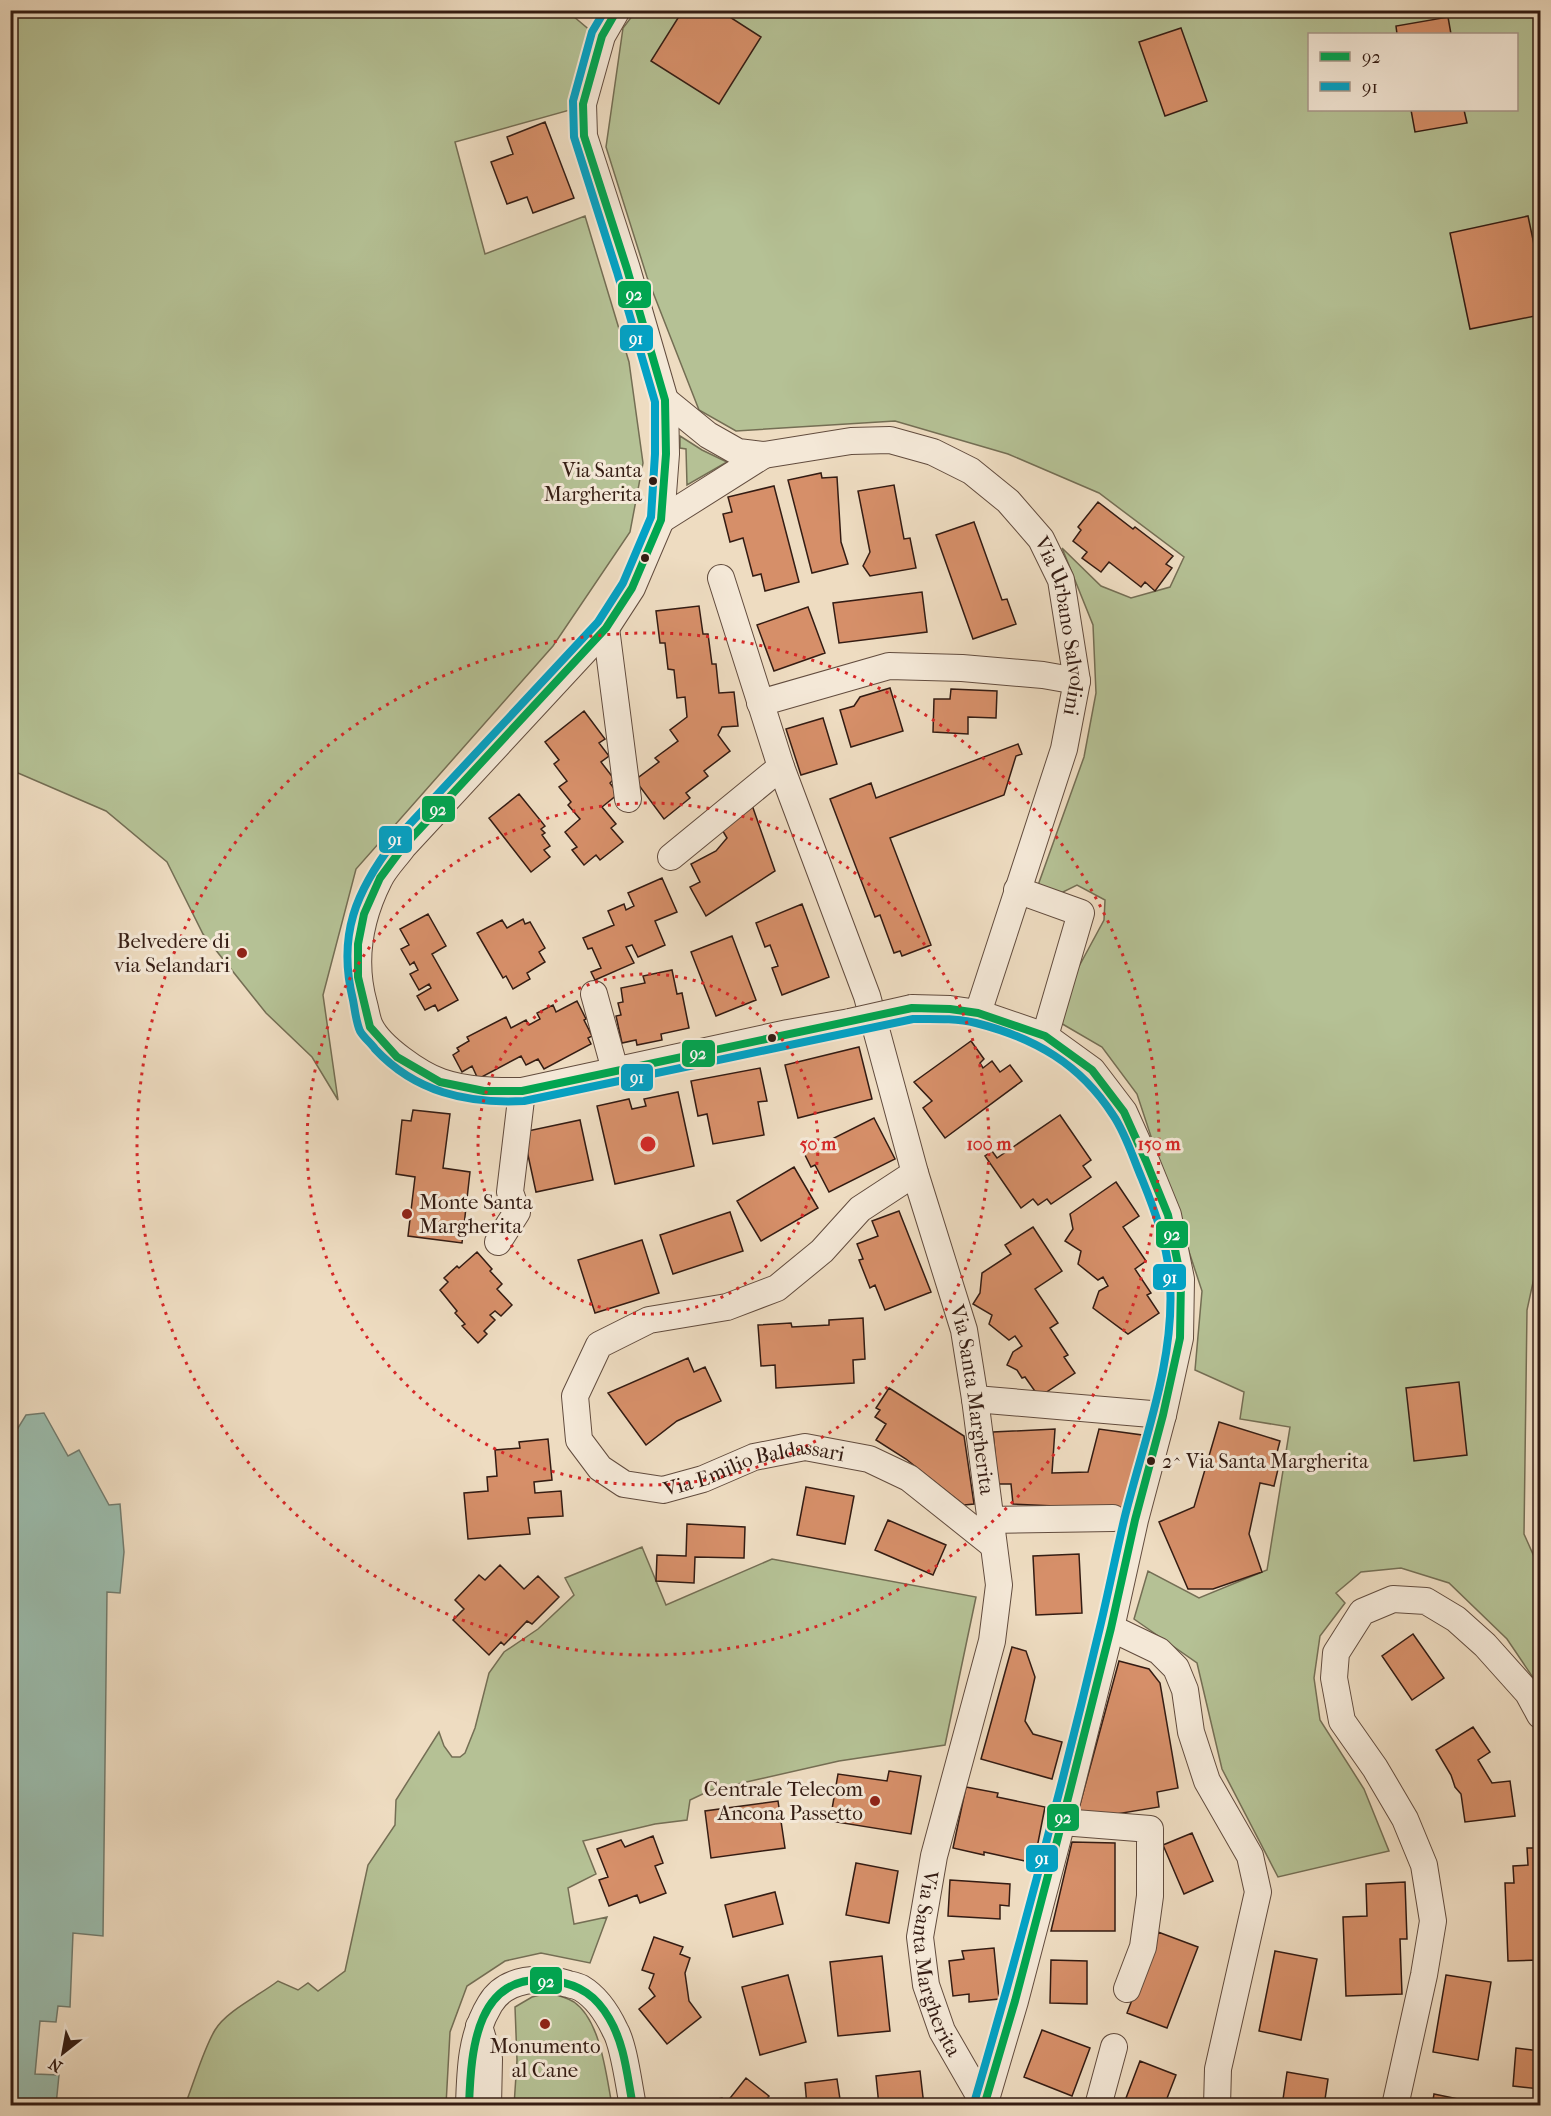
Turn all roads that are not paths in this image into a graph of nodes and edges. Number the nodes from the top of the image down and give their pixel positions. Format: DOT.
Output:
graph roads {
  1 [pos="617,10"];
  2 [pos="664,400"];
  3 [pos="764,455"];
  4 [pos="661,520"];
  5 [pos="721,579"];
  6 [pos="606,628"];
  7 [pos="1077,681"];
  8 [pos="760,703"];
  9 [pos="781,767"];
  10 [pos="628,799"];
  11 [pos="671,857"];
  12 [pos="1017,890"];
  13 [pos="594,994"];
  14 [pos="978,1013"];
  15 [pos="1045,1036"];
  16 [pos="615,1070"];
  17 [pos="522,1091"];
  18 [pos="915,1173"];
  19 [pos="498,1242"];
  20 [pos="975,1399"];
  21 [pos="1163,1415"];
  22 [pos="1113,1518"];
  23 [pos="991,1532"];
  24 [pos="1111,1628"];
  25 [pos="1540,1715"];
  26 [pos="1062,1822"];
  27 [pos="1127,1989"];
  28 [pos="479,2026"];
  29 [pos="1114,2047"];
  30 [pos="1218,2069"];
  31 [pos="984,2105"];
  32 [pos="469,2106"];
  33 [pos="488,2106"];
  34 [pos="633,2106"];
  35 [pos="1098,2106"];
  36 [pos="1201,2106"];
  37 [pos="1217,2106"];
  38 [pos="1395,2106"];
  1 -- 2 [label="street"];
  2 -- 3 [label="street, Via Urbano Salvolini"];
  2 -- 4 [label="street"];
  3 -- 4 [label="street, Via Urbano Salvolini"];
  3 -- 7 [label="street, Via Urbano Salvolini"];
  4 -- 6 [label="street"];
  5 -- 8 [label="street, Via Santa Margherita"];
  6 -- 10 [label="street"];
  6 -- 17 [label="street"];
  7 -- 8 [label="street"];
  7 -- 12 [label="street, Via Urbano Salvolini"];
  8 -- 9 [label="street, Via Santa Margherita"];
  9 -- 11 [label="street"];
  9 -- 18 [label="street, Via Santa Margherita"];
  12 -- 14 [label="street, Via Urbano Salvolini"];
  12 -- 15 [label="street"];
  13 -- 16 [label="street"];
  14 -- 15 [label="street"];
  14 -- 16 [label="street, bridge"];
  15 -- 21 [label="street"];
  16 -- 17 [label="street"];
  17 -- 19 [label="street"];
  18 -- 20 [label="street, Via Santa Margherita"];
  18 -- 23 [label="street, Via Emilio Baldassari"];
  20 -- 21 [label="street"];
  20 -- 23 [label="street, Via Santa Margherita"];
  21 -- 24 [label="street"];
  22 -- 23 [label="street"];
  23 -- 31 [label="street, Via Santa Margherita"];
  24 -- 26 [label="street"];
  24 -- 30 [label="street"];
  25 -- 38 [label="street"];
  26 -- 27 [label="street"];
  26 -- 31 [label="street"];
  28 -- 32 [label="street"];
  28 -- 33 [label="street"];
  28 -- 34 [label="street"];
  29 -- 35 [label="street"];
  30 -- 36 [label="street"];
  30 -- 37 [label="street"];
}
